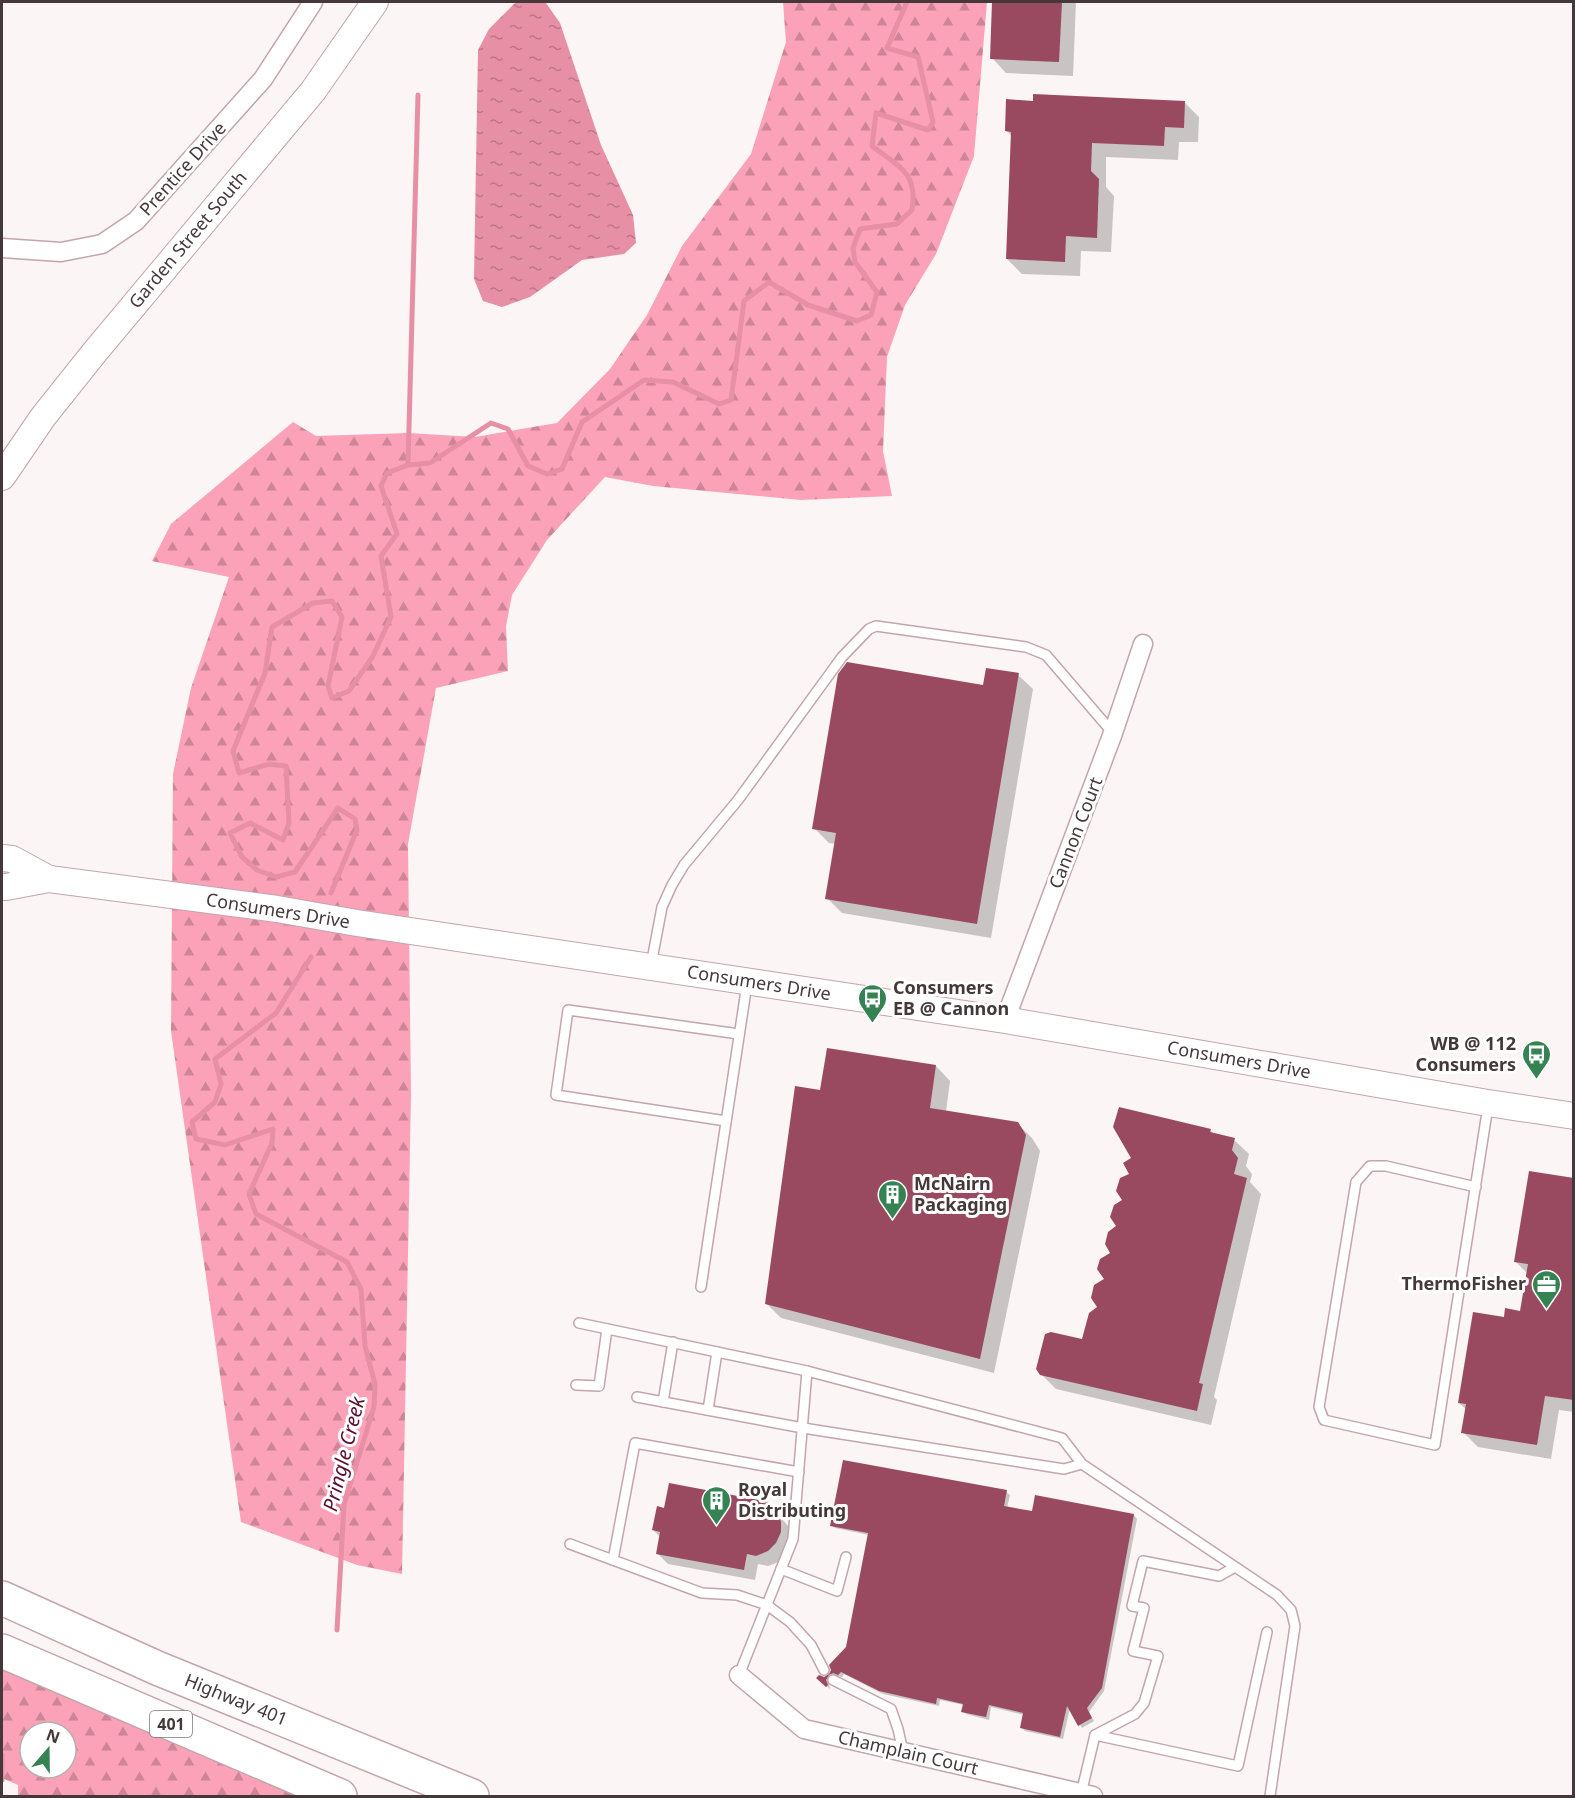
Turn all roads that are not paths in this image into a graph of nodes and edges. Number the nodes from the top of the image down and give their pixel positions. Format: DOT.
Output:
graph roads {
  1 [pos="313,2"];
  2 [pos="375,2"];
  3 [pos="2,248"];
  4 [pos="2,477"];
  5 [pos="1143,644"];
  6 [pos="1113,733"];
  7 [pos="2,858"];
  8 [pos="49,879"];
  9 [pos="2,886"];
  10 [pos="650,967"];
  11 [pos="747,981"];
  12 [pos="1005,1020"];
  13 [pos="739,1034"];
  14 [pos="1488,1103"];
  15 [pos="1574,1116"];
  16 [pos="726,1121"];
  17 [pos="1476,1187"];
  18 [pos="700,1287"];
  19 [pos="579,1323"];
  20 [pos="607,1329"];
  21 [pos="673,1342"];
  22 [pos="717,1352"];
  23 [pos="807,1371"];
  24 [pos="576,1385"];
  25 [pos="637,1397"];
  26 [pos="663,1402"];
  27 [pos="708,1410"];
  28 [pos="802,1428"];
  29 [pos="1082,1464"];
  30 [pos="799,1472"];
  31 [pos="570,1544"];
  32 [pos="846,1557"];
  33 [pos="613,1560"];
  34 [pos="1235,1567"];
  35 [pos="781,1569"];
  36 [pos="2,1598"];
  37 [pos="767,1605"];
  38 [pos="1267,1632"];
  39 [pos="2,1651"];
  40 [pos="824,1670"];
  41 [pos="739,1675"];
  42 [pos="834,1680"];
  43 [pos="1095,1735"];
  44 [pos="903,1752"];
  45 [pos="1087,1795"];
  46 [pos="340,1797"];
  47 [pos="472,1797"];
  48 [pos="1270,1797"];
  1 -- 3 [label="street, Prentice Drive"];
  2 -- 4 [label="main road, Garden Street South"];
  5 -- 6 [label="street, Cannon Court"];
  6 -- 10 [label="lane"];
  6 -- 12 [label="street, Cannon Court"];
  7 -- 8 [label="main road, Consumers Drive"];
  8 -- 9 [label="main road, Consumers Drive"];
  8 -- 10 [label="main road, Consumers Drive"];
  10 -- 11 [label="main road, Consumers Drive"];
  11 -- 12 [label="main road, Consumers Drive"];
  11 -- 13 [label="lane"];
  12 -- 14 [label="main road, Consumers Drive"];
  13 -- 16 [label="lane"];
  13 -- 16 [label="lane"];
  14 -- 15 [label="main road, Consumers Drive"];
  14 -- 17 [label="lane"];
  16 -- 18 [label="lane"];
  17 -- 17 [label="lane"];
  19 -- 20 [label="lane"];
  20 -- 21 [label="lane"];
  20 -- 24 [label="lane"];
  21 -- 22 [label="lane"];
  21 -- 26 [label="lane"];
  22 -- 23 [label="lane"];
  22 -- 27 [label="lane"];
  23 -- 28 [label="lane"];
  23 -- 29 [label="lane"];
  25 -- 26 [label="lane"];
  26 -- 27 [label="lane"];
  27 -- 28 [label="lane"];
  28 -- 29 [label="lane"];
  28 -- 30 [label="lane"];
  29 -- 34 [label="lane"];
  30 -- 33 [label="lane"];
  30 -- 35 [label="lane"];
  31 -- 33 [label="lane"];
  32 -- 35 [label="lane"];
  33 -- 37 [label="lane"];
  34 -- 43 [label="lane"];
  34 -- 48 [label="lane"];
  35 -- 37 [label="lane"];
  36 -- 47 [label="highway, Highway 401 / 401"];
  37 -- 40 [label="lane"];
  37 -- 41 [label="lane"];
  38 -- 43 [label="lane"];
  39 -- 46 [label="highway, 401"];
  41 -- 44 [label="street, Champlain Court"];
  42 -- 44 [label="lane"];
  43 -- 45 [label="lane"];
  44 -- 45 [label="street, Champlain Court"];
}
